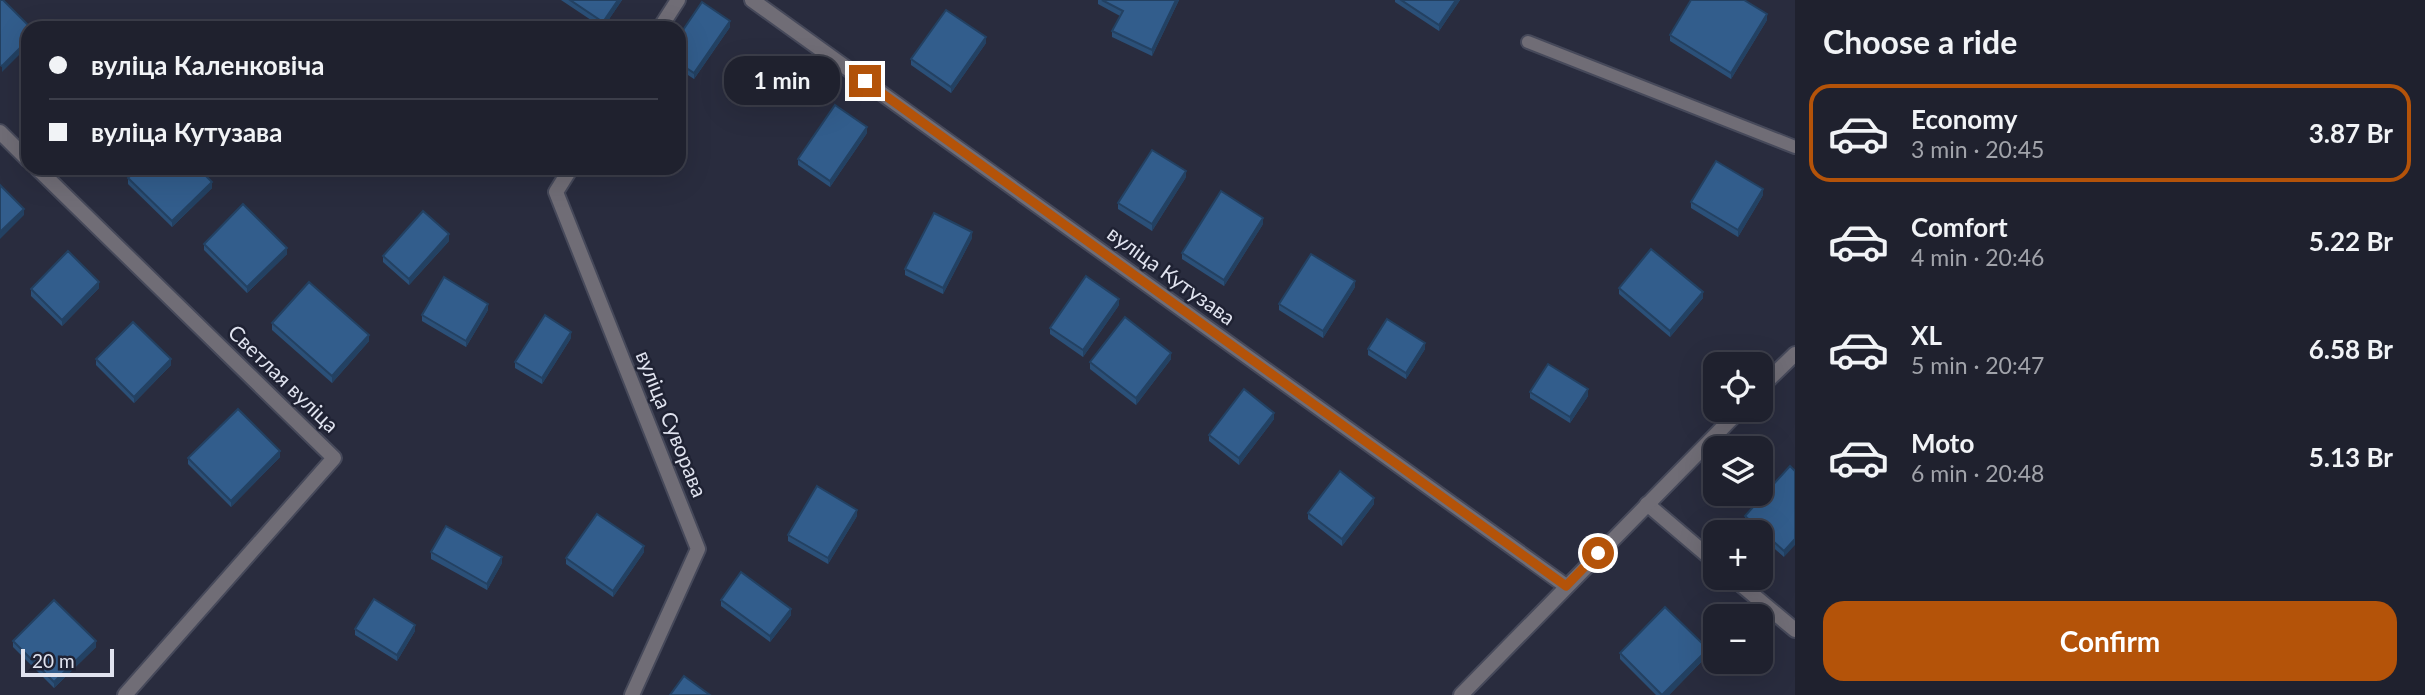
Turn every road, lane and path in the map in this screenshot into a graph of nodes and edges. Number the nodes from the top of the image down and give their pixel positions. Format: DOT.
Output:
graph roads {
  1 [pos="678,0"];
  2 [pos="752,0"];
  3 [pos="664,21"];
  4 [pos="1528,42"];
  5 [pos="0,132"];
  6 [pos="1795,147"];
  7 [pos="21,153"];
  8 [pos="44,175"];
  9 [pos="567,175"];
  10 [pos="1795,354"];
  11 [pos="1773,375"];
  12 [pos="1728,422"];
  13 [pos="1647,504"];
  14 [pos="1703,552"];
  15 [pos="1566,586"];
  16 [pos="1747,590"];
  17 [pos="1795,631"];
  18 [pos="125,695"];
  19 [pos="632,695"];
  20 [pos="1461,695"];
  1 -- 3 [label="street"];
  2 -- 15 [label="street, вуліца Кутузава"];
  4 -- 6 [label="lane"];
  5 -- 7 [label="street"];
  8 -- 18 [label="street, Светлая вуліца"];
  9 -- 19 [label="street, вуліца Суворава"];
  10 -- 11 [label="street"];
  12 -- 13 [label="street"];
  13 -- 14 [label="street"];
  13 -- 15 [label="street"];
  15 -- 20 [label="street"];
  16 -- 17 [label="street"];
}
